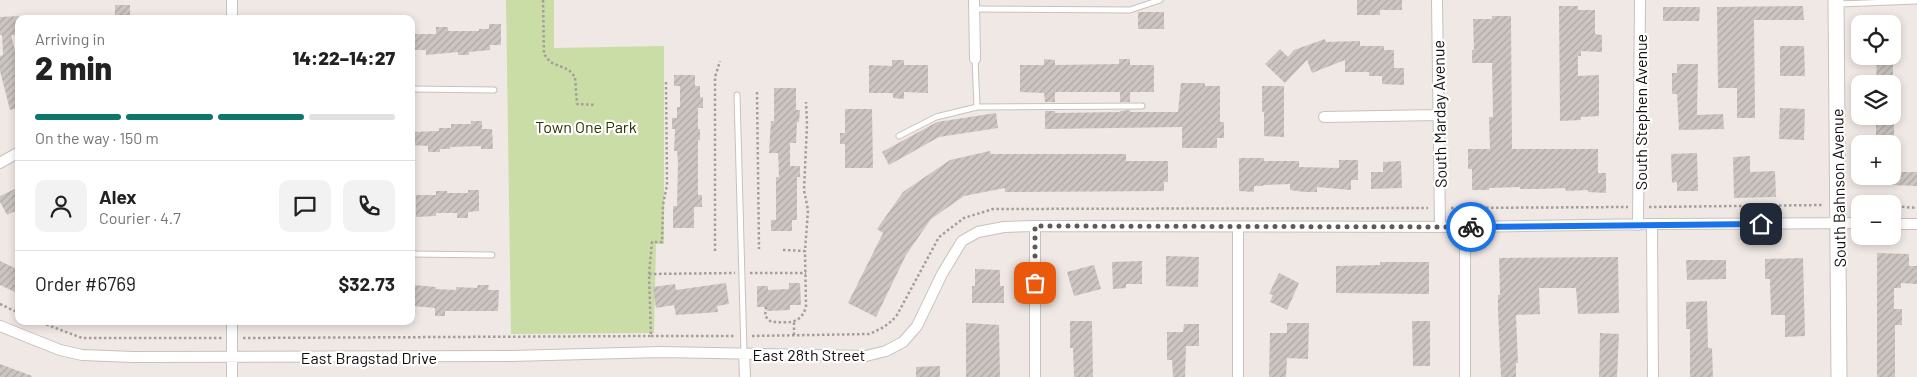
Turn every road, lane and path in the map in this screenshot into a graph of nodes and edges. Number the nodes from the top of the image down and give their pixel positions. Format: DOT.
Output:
graph roads {
  1 [pos="232,0"];
  2 [pos="542,0"];
  3 [pos="1160,0"];
  4 [pos="1437,0"];
  5 [pos="1640,0"];
  6 [pos="1917,1"];
  7 [pos="1836,2"];
  8 [pos="974,4"];
  9 [pos="232,15"];
  10 [pos="975,59"];
  11 [pos="720,61"];
  12 [pos="666,81"];
  13 [pos="415,90"];
  14 [pos="494,90"];
  15 [pos="757,92"];
  16 [pos="737,95"];
  17 [pos="806,102"];
  18 [pos="596,105"];
  19 [pos="1142,106"];
  20 [pos="977,107"];
  21 [pos="1438,114"];
  22 [pos="1324,117"];
  23 [pos="900,136"];
  24 [pos="15,154"];
  25 [pos="0,163"];
  26 [pos="1901,207"];
  27 [pos="1917,208"];
  28 [pos="1839,223"];
  29 [pos="1851,223"];
  30 [pos="1652,224"];
  31 [pos="1901,224"];
  32 [pos="1917,224"];
  33 [pos="1638,225"];
  34 [pos="1035,226"];
  35 [pos="1440,227"];
  36 [pos="1238,228"];
  37 [pos="1465,228"];
  38 [pos="759,249"];
  39 [pos="715,250"];
  40 [pos="783,250"];
  41 [pos="805,251"];
  42 [pos="415,254"];
  43 [pos="492,255"];
  44 [pos="742,273"];
  45 [pos="806,273"];
  46 [pos="649,274"];
  47 [pos="0,304"];
  48 [pos="766,307"];
  49 [pos="15,311"];
  50 [pos="794,321"];
  51 [pos="48,325"];
  52 [pos="232,325"];
  53 [pos="0,326"];
  54 [pos="794,335"];
  55 [pos="232,338"];
  56 [pos="744,354"];
  57 [pos="232,357"];
  58 [pos="232,377"];
  59 [pos="744,377"];
  60 [pos="1035,377"];
  61 [pos="1238,377"];
  62 [pos="1465,377"];
  63 [pos="1653,377"];
  64 [pos="1840,377"];
  1 -- 9 [label="street"];
  2 -- 18 [label="path"];
  3 -- 8 [label="lane"];
  4 -- 21 [label="street, South Marday Avenue"];
  5 -- 33 [label="street, South Stephen Avenue"];
  6 -- 7 [label="lane"];
  7 -- 28 [label="street, South Bahnson Avenue"];
  8 -- 10 [label="street"];
  10 -- 20 [label="lane"];
  11 -- 39 [label="path"];
  12 -- 46 [label="path"];
  13 -- 14 [label="lane"];
  15 -- 38 [label="path"];
  16 -- 44 [label="lane"];
  17 -- 41 [label="path"];
  19 -- 20 [label="lane"];
  20 -- 23 [label="lane"];
  21 -- 22 [label="street"];
  21 -- 35 [label="street, South Marday Avenue"];
  24 -- 25 [label="street"];
  26 -- 27 [label="path"];
  28 -- 29 [label="street, East 28th Street"];
  28 -- 30 [label="street, East 28th Street"];
  28 -- 64 [label="street, South Bahnson Avenue"];
  30 -- 33 [label="street, East 28th Street"];
  30 -- 63 [label="street"];
  31 -- 32 [label="street"];
  33 -- 37 [label="street, East 28th Street"];
  34 -- 36 [label="street, East 28th Street"];
  34 -- 56 [label="street, East 28th Street"];
  34 -- 60 [label="street"];
  35 -- 36 [label="street, East 28th Street"];
  35 -- 37 [label="street, East 28th Street"];
  36 -- 61 [label="street"];
  37 -- 62 [label="street"];
  40 -- 41 [label="path"];
  41 -- 45 [label="path"];
  42 -- 43 [label="lane"];
  44 -- 45 [label="path"];
  44 -- 46 [label="path"];
  44 -- 56 [label="lane"];
  45 -- 50 [label="path"];
  46 -- 55 [label="path"];
  47 -- 49 [label="path"];
  48 -- 50 [label="path"];
  50 -- 54 [label="path"];
  51 -- 55 [label="path"];
  52 -- 55 [label="street"];
  53 -- 57 [label="street, East Bragstad Drive"];
  55 -- 57 [label="street"];
  56 -- 57 [label="street, East Bragstad Drive"];
  56 -- 59 [label="street"];
  57 -- 58 [label="street"];
}
